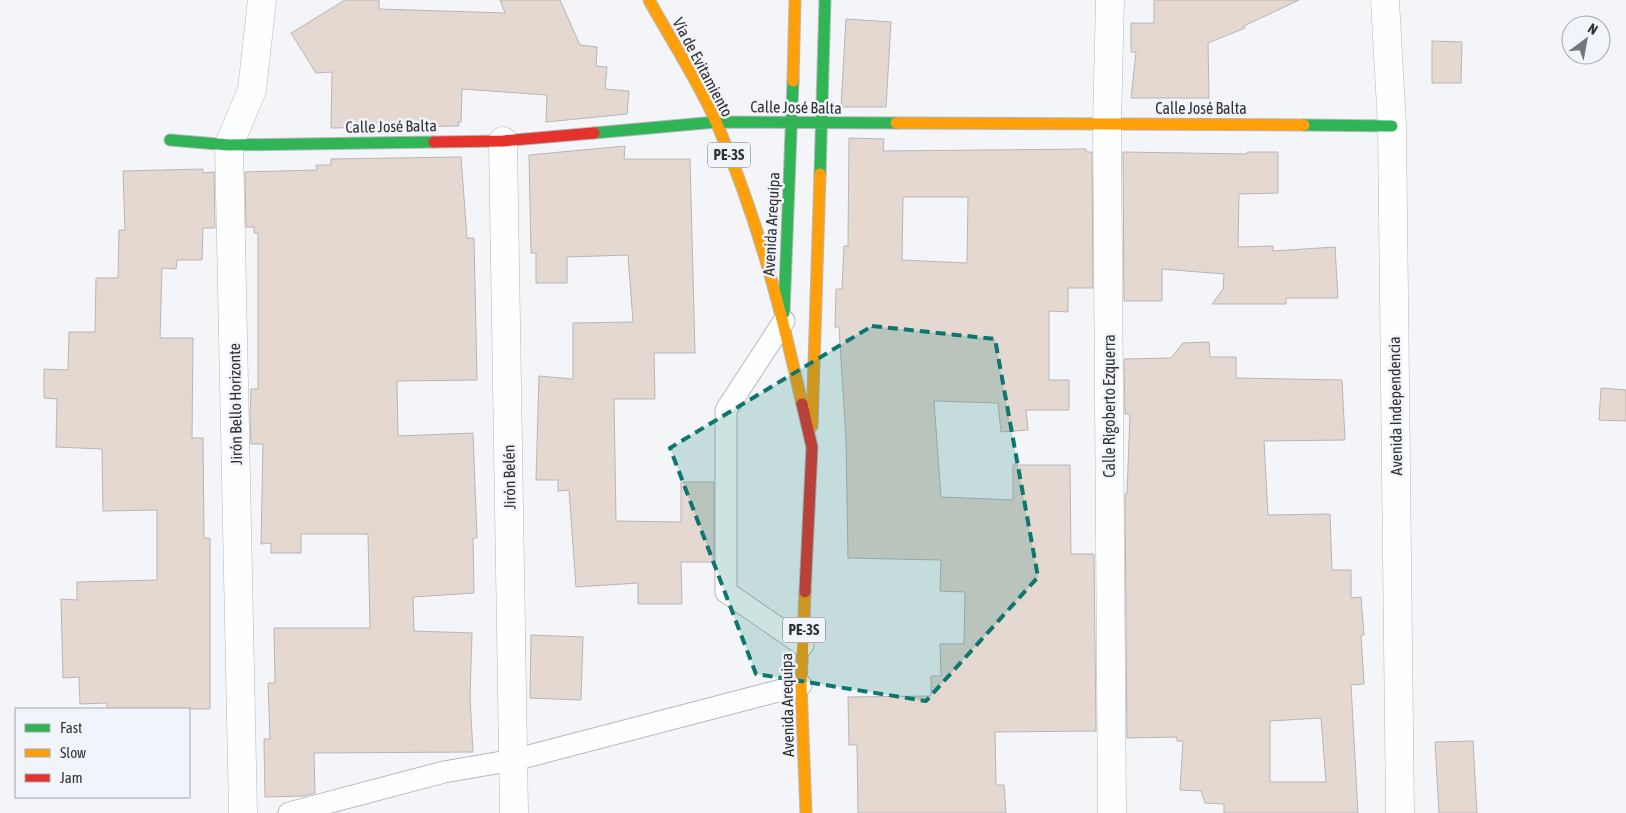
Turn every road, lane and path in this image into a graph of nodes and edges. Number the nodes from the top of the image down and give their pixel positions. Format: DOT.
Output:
graph roads {
  1 [pos="262,0"];
  2 [pos="649,0"];
  3 [pos="795,0"];
  4 [pos="825,0"];
  5 [pos="1110,0"];
  6 [pos="1385,0"];
  7 [pos="716,122"];
  8 [pos="792,123"];
  9 [pos="820,124"];
  10 [pos="1107,124"];
  11 [pos="1392,126"];
  12 [pos="170,140"];
  13 [pos="503,141"];
  14 [pos="230,145"];
  15 [pos="784,321"];
  16 [pos="812,447"];
  17 [pos="803,645"];
  18 [pos="801,685"];
  19 [pos="514,760"];
  20 [pos="242,813"];
  21 [pos="289,813"];
  22 [pos="514,813"];
  23 [pos="806,813"];
  24 [pos="1112,813"];
  25 [pos="1400,813"];
  1 -- 14 [label="street, Jirón Bello Horizonte"];
  2 -- 7 [label="main road, Vía de Evitamiento / PE-3S"];
  3 -- 8 [label="main road, Avenida Arequipa"];
  4 -- 9 [label="main road, Avenida Arequipa"];
  5 -- 10 [label="street, Calle Rigoberto Ezquerra"];
  6 -- 11 [label="street, Avenida Independencia"];
  7 -- 8 [label="main road, Calle José Balta"];
  7 -- 13 [label="main road, Calle José Balta"];
  7 -- 15 [label="main road, Vía de Evitamiento / PE-3S"];
  8 -- 9 [label="main road, Calle José Balta"];
  8 -- 15 [label="main road, Avenida Arequipa"];
  9 -- 10 [label="main road, Calle José Balta"];
  9 -- 16 [label="main road, Avenida Arequipa"];
  10 -- 11 [label="main road, Calle José Balta"];
  10 -- 24 [label="street, Calle Rigoberto Ezquerra"];
  11 -- 25 [label="street, Avenida Independencia"];
  12 -- 14 [label="main road, Calle José Balta"];
  13 -- 14 [label="main road, Calle José Balta"];
  13 -- 19 [label="street, Jirón Belén"];
  14 -- 20 [label="street, Jirón Bello Horizonte"];
  15 -- 16 [label="main road, Avenida Arequipa / PE-3S"];
  15 -- 17 [label="lane"];
  16 -- 17 [label="main road, Avenida Arequipa / PE-3S"];
  17 -- 18 [label="main road, Avenida Arequipa / PE-3S"];
  18 -- 19 [label="lane"];
  18 -- 23 [label="main road, Avenida Arequipa / PE-3S"];
  19 -- 21 [label="lane"];
  19 -- 22 [label="street, Jirón Belén"];
}
